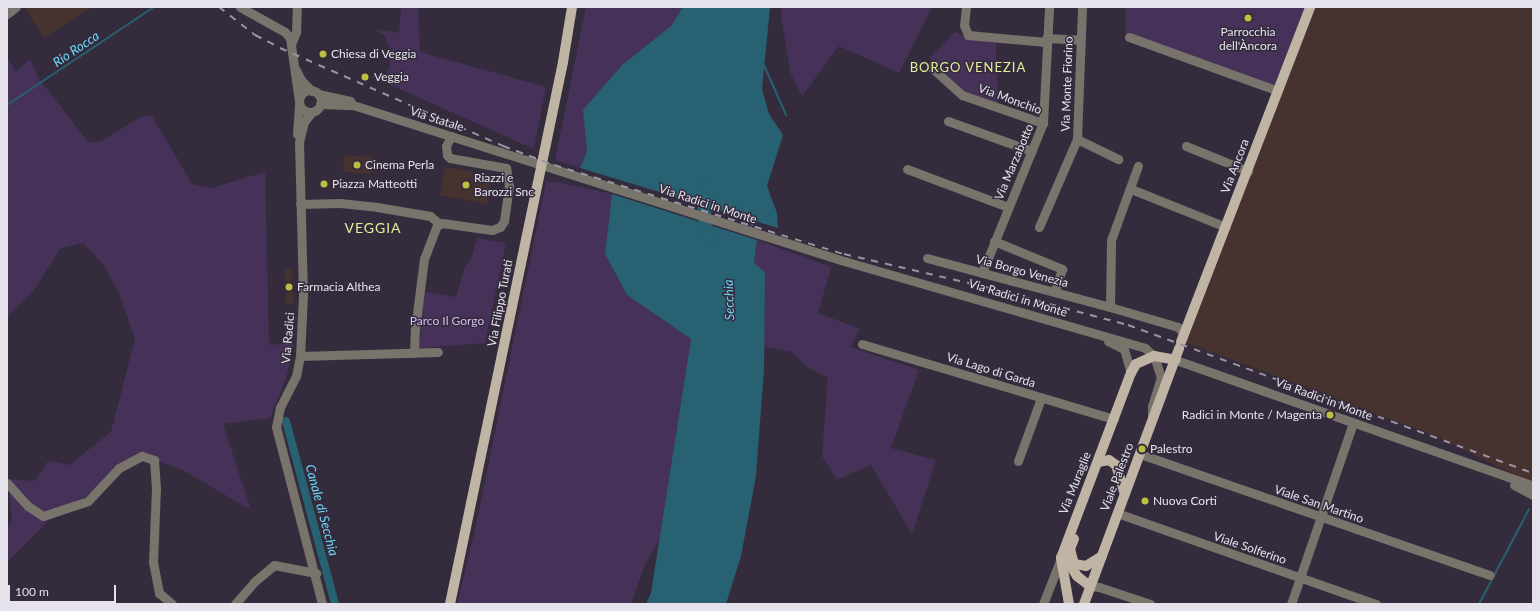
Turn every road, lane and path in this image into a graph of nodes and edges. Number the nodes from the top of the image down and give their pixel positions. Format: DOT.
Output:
graph roads {
  1 [pos="16,7"];
  2 [pos="240,7"];
  3 [pos="297,7"];
  4 [pos="572,7"];
  5 [pos="966,7"];
  6 [pos="1049,7"];
  7 [pos="1082,7"];
  8 [pos="1310,7"];
  9 [pos="7,14"];
  10 [pos="1129,37"];
  11 [pos="1046,40"];
  12 [pos="1080,40"];
  13 [pos="292,42"];
  14 [pos="293,66"];
  15 [pos="932,67"];
  16 [pos="1278,91"];
  17 [pos="315,92"];
  18 [pos="299,102"];
  19 [pos="320,104"];
  20 [pos="353,105"];
  21 [pos="312,112"];
  22 [pos="948,121"];
  23 [pos="1043,124"];
  24 [pos="451,136"];
  25 [pos="1077,138"];
  26 [pos="298,142"];
  27 [pos="1186,146"];
  28 [pos="1032,152"];
  29 [pos="513,156"];
  30 [pos="1118,159"];
  31 [pos="1138,166"];
  32 [pos="907,169"];
  33 [pos="1248,171"];
  34 [pos="1131,189"];
  35 [pos="300,204"];
  36 [pos="1008,207"];
  37 [pos="440,224"];
  38 [pos="1039,227"];
  39 [pos="1226,227"];
  40 [pos="994,241"];
  41 [pos="927,258"];
  42 [pos="982,273"];
  43 [pos="1054,292"];
  44 [pos="1110,307"];
  45 [pos="1106,338"];
  46 [pos="1181,341"];
  47 [pos="862,344"];
  48 [pos="438,352"];
  49 [pos="414,353"];
  50 [pos="300,356"];
  51 [pos="1154,356"];
  52 [pos="1176,360"];
  53 [pos="1131,373"];
  54 [pos="1041,398"];
  55 [pos="1114,419"];
  56 [pos="1152,422"];
  57 [pos="1352,423"];
  58 [pos="1140,454"];
  59 [pos="1018,461"];
  60 [pos="1098,462"];
  61 [pos="1508,479"];
  62 [pos="7,483"];
  63 [pos="1533,486"];
  64 [pos="1087,492"];
  65 [pos="1124,494"];
  66 [pos="1533,496"];
  67 [pos="1117,513"];
  68 [pos="1321,518"];
  69 [pos="1075,521"];
  70 [pos="1102,556"];
  71 [pos="1060,558"];
  72 [pos="316,573"];
  73 [pos="1490,575"];
  74 [pos="1300,578"];
  75 [pos="1090,586"];
  76 [pos="172,604"];
  77 [pos="235,604"];
  78 [pos="322,604"];
  79 [pos="450,604"];
  80 [pos="1043,604"];
  81 [pos="1069,604"];
  82 [pos="1084,604"];
  83 [pos="1150,604"];
  84 [pos="1291,604"];
  85 [pos="1376,604"];
  1 -- 9 [label="street"];
  2 -- 13 [label="street"];
  3 -- 13 [label="street"];
  4 -- 79 [label="main road, Via Filippo Turati"];
  5 -- 11 [label="street"];
  6 -- 11 [label="street, Via Marzabotto"];
  7 -- 12 [label="street, Via Monte Fiorino"];
  8 -- 16 [label="main road, Via Ancora"];
  10 -- 16 [label="street"];
  11 -- 12 [label="street"];
  11 -- 23 [label="street, Via Marzabotto"];
  12 -- 25 [label="street, Via Monte Fiorino"];
  13 -- 14 [label="street"];
  14 -- 17 [label="street"];
  14 -- 18 [label="street"];
  15 -- 23 [label="street, Via Monchio"];
  16 -- 33 [label="main road, Via Ancora"];
  17 -- 18 [label="street"];
  17 -- 19 [label="street"];
  17 -- 20 [label="street, Via Statale"];
  18 -- 21 [label="street"];
  18 -- 26 [label="street, Via Radici"];
  19 -- 20 [label="street, Via Statale"];
  19 -- 21 [label="street"];
  20 -- 24 [label="street, Via Statale"];
  21 -- 26 [label="street"];
  22 -- 28 [label="street"];
  23 -- 28 [label="street, Via Marzabotto"];
  24 -- 29 [label="street, Via Statale"];
  24 -- 37 [label="street"];
  25 -- 30 [label="street"];
  25 -- 38 [label="street, Via Monte Fiorino"];
  26 -- 35 [label="street, Via Radici"];
  27 -- 33 [label="street"];
  28 -- 36 [label="street, Via Marzabotto"];
  29 -- 45 [label="street, Via Radici in Monte"];
  31 -- 34 [label="street"];
  32 -- 36 [label="street"];
  33 -- 39 [label="main road, Via Ancora"];
  34 -- 39 [label="street"];
  34 -- 44 [label="street"];
  35 -- 37 [label="street"];
  35 -- 50 [label="street, Via Radici"];
  36 -- 40 [label="street, Via Marzabotto"];
  37 -- 49 [label="street"];
  39 -- 46 [label="main road, Via Ancora"];
  40 -- 42 [label="street, Via Marzabotto"];
  40 -- 43 [label="street"];
  41 -- 42 [label="street, Via Borgo Venezia"];
  42 -- 43 [label="street, Via Borgo Venezia"];
  43 -- 44 [label="street, Via Borgo Venezia"];
  44 -- 46 [label="street, Via Borgo Venezia"];
  45 -- 51 [label="street, Via Radici in Monte"];
  45 -- 53 [label="street"];
  46 -- 52 [label="main road, Via Ancora"];
  47 -- 54 [label="street, Via Lago di Garda"];
  48 -- 49 [label="street"];
  49 -- 50 [label="street"];
  50 -- 72 [label="street, Via Radici"];
  51 -- 52 [label="main road, Via Radici in Monte"];
  51 -- 53 [label="main road, Via Muraglie"];
  51 -- 56 [label="street"];
  52 -- 56 [label="main road, Viale Palestro"];
  52 -- 57 [label="street, Via Radici in Monte"];
  53 -- 55 [label="main road, Via Muraglie"];
  54 -- 55 [label="street, Via Lago di Garda"];
  54 -- 59 [label="street"];
  55 -- 60 [label="main road, Via Muraglie"];
  56 -- 58 [label="main road, Viale Palestro"];
  57 -- 61 [label="street, Via Radici in Monte"];
  57 -- 68 [label="street"];
  58 -- 65 [label="main road, Viale Palestro"];
  58 -- 68 [label="street, Viale San Martino"];
  60 -- 64 [label="main road, Via Muraglie"];
  60 -- 65 [label="main road"];
  61 -- 63 [label="street, Via Radici in Monte"];
  61 -- 66 [label="street, Via Radici in Monte"];
  62 -- 76 [label="street"];
  64 -- 69 [label="main road, Via Muraglie"];
  64 -- 70 [label="main road"];
  65 -- 67 [label="main road, Viale Palestro"];
  67 -- 70 [label="main road, Viale Palestro"];
  67 -- 74 [label="street, Viale Solferino"];
  68 -- 73 [label="street, Viale San Martino"];
  68 -- 74 [label="street"];
  69 -- 71 [label="main road, Via Muraglie"];
  69 -- 75 [label="main road"];
  70 -- 75 [label="main road, Viale Palestro"];
  71 -- 80 [label="street, Via Muraglie"];
  71 -- 81 [label="main road"];
  72 -- 77 [label="street"];
  72 -- 78 [label="street, Via Radici"];
  74 -- 84 [label="street"];
  74 -- 85 [label="street, Viale Solferino"];
  75 -- 82 [label="main road, Viale Palestro"];
  75 -- 83 [label="street"];
}
